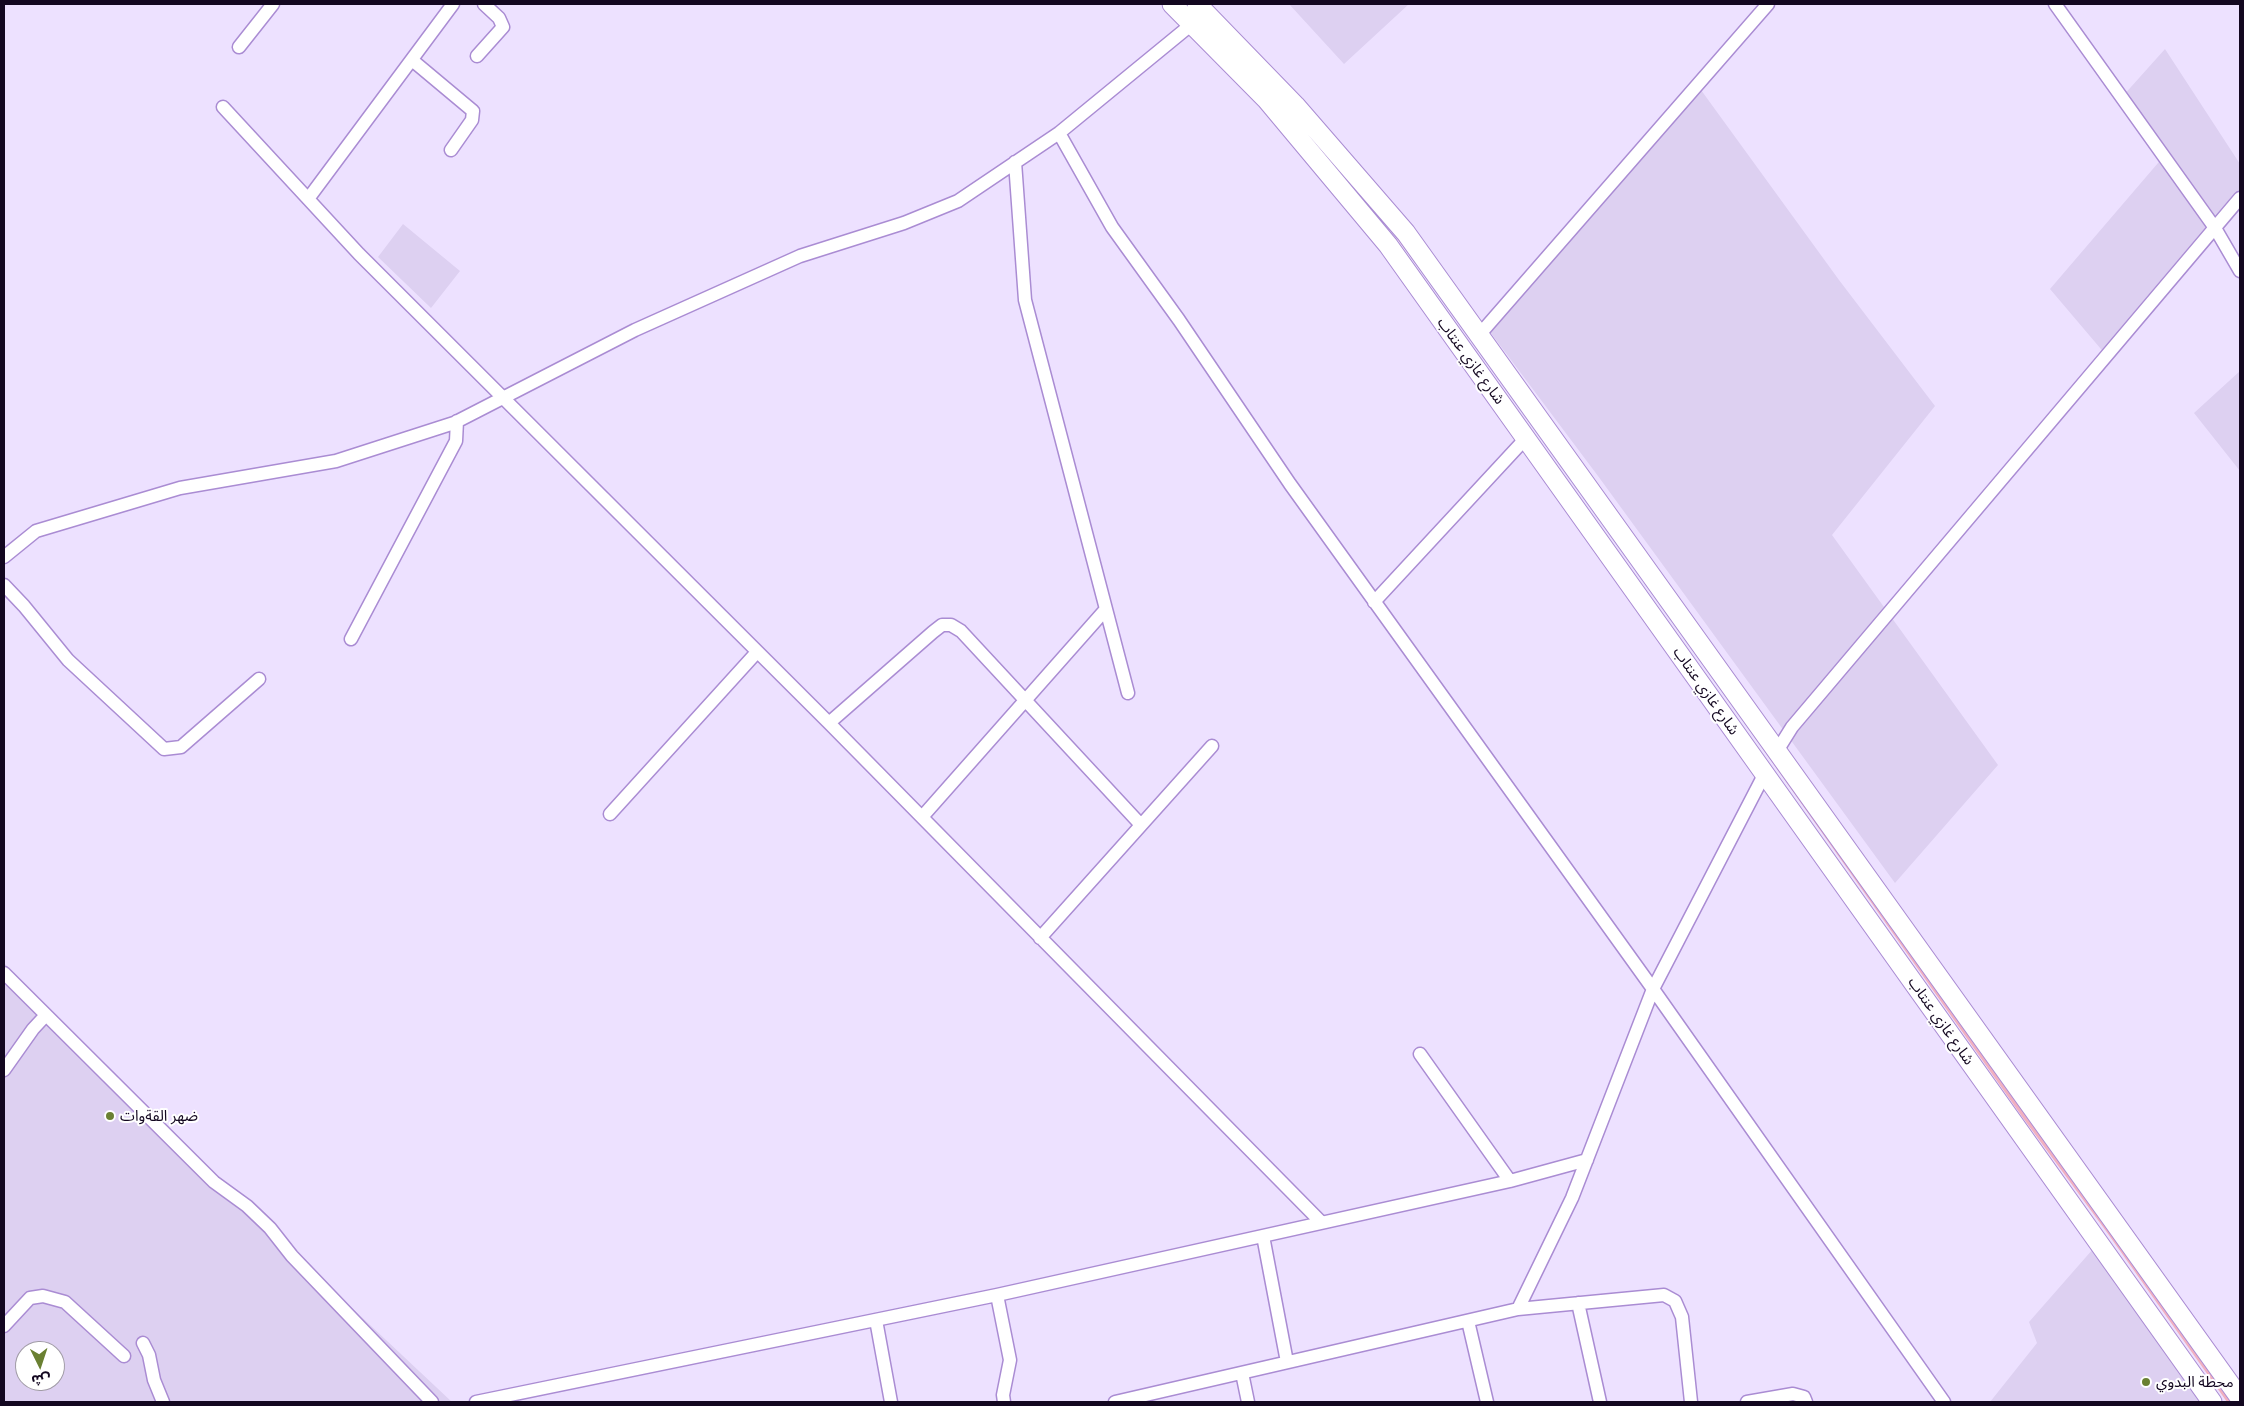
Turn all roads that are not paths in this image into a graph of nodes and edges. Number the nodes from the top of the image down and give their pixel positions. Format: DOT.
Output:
graph roads {
  1 [pos="273,4"];
  2 [pos="453,4"];
  3 [pos="484,4"];
  4 [pos="1172,4"];
  5 [pos="1197,4"];
  6 [pos="1768,4"];
  7 [pos="2055,4"];
  8 [pos="1192,24"];
  9 [pos="239,47"];
  10 [pos="477,56"];
  11 [pos="412,60"];
  12 [pos="223,108"];
  13 [pos="1059,133"];
  14 [pos="451,150"];
  15 [pos="1015,162"];
  16 [pos="308,198"];
  17 [pos="2240,198"];
  18 [pos="2215,228"];
  19 [pos="2240,271"];
  20 [pos="1480,334"];
  21 [pos="502,398"];
  22 [pos="457,422"];
  23 [pos="1526,438"];
  24 [pos="4,557"];
  25 [pos="4,585"];
  26 [pos="1374,602"];
  27 [pos="1106,609"];
  28 [pos="351,639"];
  29 [pos="757,652"];
  30 [pos="259,679"];
  31 [pos="1128,693"];
  32 [pos="1025,700"];
  33 [pos="829,723"];
  34 [pos="1212,746"];
  35 [pos="1777,751"];
  36 [pos="1764,773"];
  37 [pos="610,814"];
  38 [pos="922,818"];
  39 [pos="1141,825"];
  40 [pos="1040,938"];
  41 [pos="4,973"];
  42 [pos="1653,989"];
  43 [pos="46,1015"];
  44 [pos="1420,1054"];
  45 [pos="4,1070"];
  46 [pos="1587,1160"];
  47 [pos="1510,1181"];
  48 [pos="1322,1222"];
  49 [pos="1263,1236"];
  50 [pos="997,1295"];
  51 [pos="1578,1303"];
  52 [pos="1518,1309"];
  53 [pos="876,1320"];
  54 [pos="1468,1321"];
  55 [pos="4,1326"];
  56 [pos="143,1343"];
  57 [pos="124,1356"];
  58 [pos="1287,1362"];
  59 [pos="1242,1373"];
  60 [pos="2240,1398"];
  61 [pos="163,1402"];
  62 [pos="432,1402"];
  63 [pos="476,1402"];
  64 [pos="891,1402"];
  65 [pos="1004,1402"];
  66 [pos="1115,1402"];
  67 [pos="1248,1402"];
  68 [pos="1487,1402"];
  69 [pos="1600,1402"];
  70 [pos="1691,1402"];
  71 [pos="1747,1402"];
  72 [pos="1806,1402"];
  73 [pos="1944,1402"];
  74 [pos="2212,1402"];
  1 -- 9 [label="street"];
  2 -- 11 [label="street"];
  3 -- 10 [label="street"];
  4 -- 8 [label="highway, شارع غازي عنتاب"];
  5 -- 20 [label="highway"];
  6 -- 20 [label="street"];
  7 -- 18 [label="street"];
  8 -- 13 [label="street"];
  8 -- 23 [label="highway, شارع غازي عنتاب"];
  11 -- 14 [label="street"];
  11 -- 16 [label="street"];
  12 -- 16 [label="street"];
  13 -- 15 [label="street"];
  13 -- 26 [label="street"];
  15 -- 21 [label="street"];
  15 -- 27 [label="street"];
  16 -- 21 [label="street"];
  17 -- 18 [label="street"];
  18 -- 19 [label="street"];
  18 -- 35 [label="street"];
  20 -- 35 [label="highway"];
  21 -- 22 [label="street"];
  21 -- 29 [label="street"];
  22 -- 24 [label="street"];
  22 -- 28 [label="street"];
  23 -- 26 [label="street"];
  23 -- 36 [label="highway, شارع غازي عنتاب"];
  25 -- 30 [label="street"];
  26 -- 42 [label="street"];
  27 -- 31 [label="street"];
  27 -- 32 [label="street"];
  29 -- 33 [label="street"];
  29 -- 37 [label="street"];
  32 -- 33 [label="street"];
  32 -- 38 [label="street"];
  32 -- 39 [label="street"];
  33 -- 38 [label="street"];
  34 -- 39 [label="street"];
  35 -- 60 [label="highway"];
  36 -- 42 [label="street"];
  36 -- 74 [label="highway, شارع غازي عنتاب"];
  38 -- 40 [label="street"];
  39 -- 40 [label="street"];
  40 -- 48 [label="street"];
  41 -- 43 [label="street"];
  42 -- 46 [label="street"];
  42 -- 73 [label="street"];
  43 -- 45 [label="street"];
  43 -- 62 [label="street"];
  44 -- 47 [label="street"];
  46 -- 47 [label="street"];
  46 -- 52 [label="street"];
  47 -- 48 [label="street"];
  48 -- 49 [label="street"];
  49 -- 50 [label="street"];
  49 -- 58 [label="street"];
  50 -- 53 [label="street"];
  50 -- 65 [label="street"];
  51 -- 52 [label="street"];
  51 -- 69 [label="street"];
  51 -- 70 [label="street"];
  52 -- 54 [label="street"];
  53 -- 63 [label="street"];
  53 -- 64 [label="street"];
  54 -- 58 [label="street"];
  54 -- 68 [label="street"];
  55 -- 57 [label="street"];
  56 -- 61 [label="street"];
  58 -- 59 [label="street"];
  59 -- 66 [label="street"];
  59 -- 67 [label="street"];
  71 -- 72 [label="street"];
}
